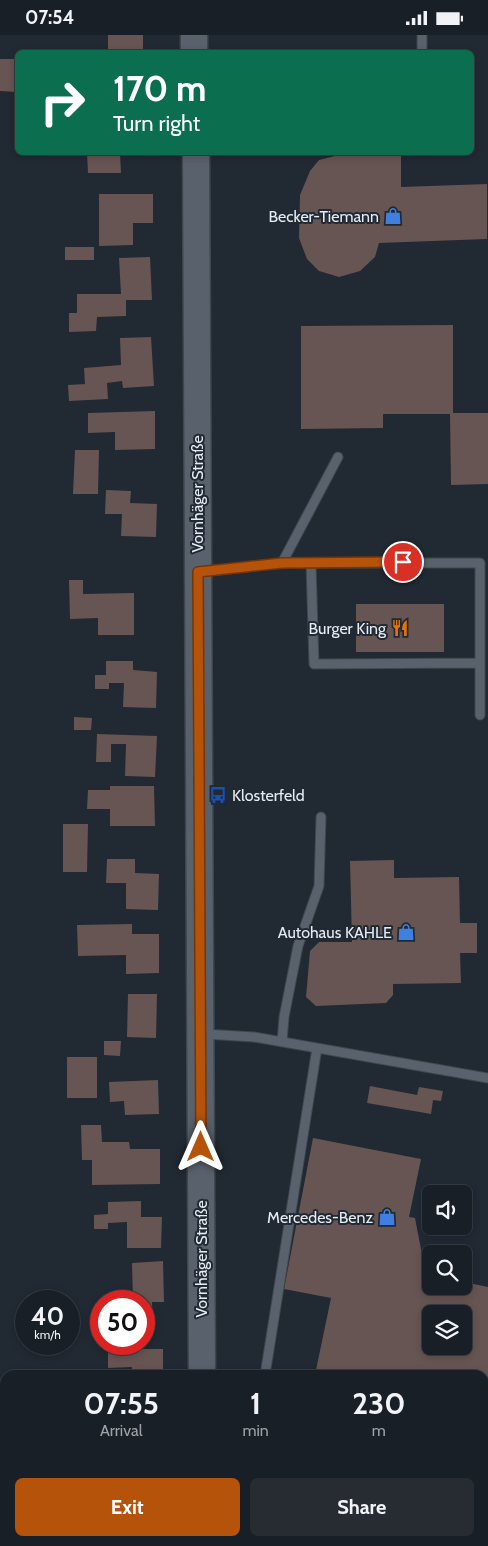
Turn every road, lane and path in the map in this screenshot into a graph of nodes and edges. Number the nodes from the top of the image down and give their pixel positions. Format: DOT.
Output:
graph roads {
  1 [pos="194,35"];
  2 [pos="422,35"];
  3 [pos="194,50"];
  4 [pos="422,50"];
  5 [pos="196,155"];
  6 [pos="338,457"];
  7 [pos="282,563"];
  8 [pos="311,564"];
  9 [pos="198,572"];
  10 [pos="480,663"];
  11 [pos="480,715"];
  12 [pos="321,817"];
  13 [pos="201,1033"];
  14 [pos="282,1042"];
  15 [pos="318,1048"];
  16 [pos="488,1078"];
  17 [pos="202,1370"];
  18 [pos="266,1370"];
  1 -- 3 [label="main road"];
  2 -- 4 [label="lane"];
  5 -- 9 [label="main road, Vornhäger Straße"];
  6 -- 7 [label="lane"];
  7 -- 8 [label="lane"];
  7 -- 9 [label="lane"];
  8 -- 10 [label="lane"];
  8 -- 10 [label="lane"];
  9 -- 13 [label="main road, Vornhäger Straße"];
  10 -- 11 [label="lane"];
  12 -- 14 [label="lane"];
  13 -- 14 [label="lane"];
  13 -- 17 [label="main road, Vornhäger Straße"];
  14 -- 15 [label="lane"];
  15 -- 16 [label="lane"];
  15 -- 18 [label="lane"];
}
